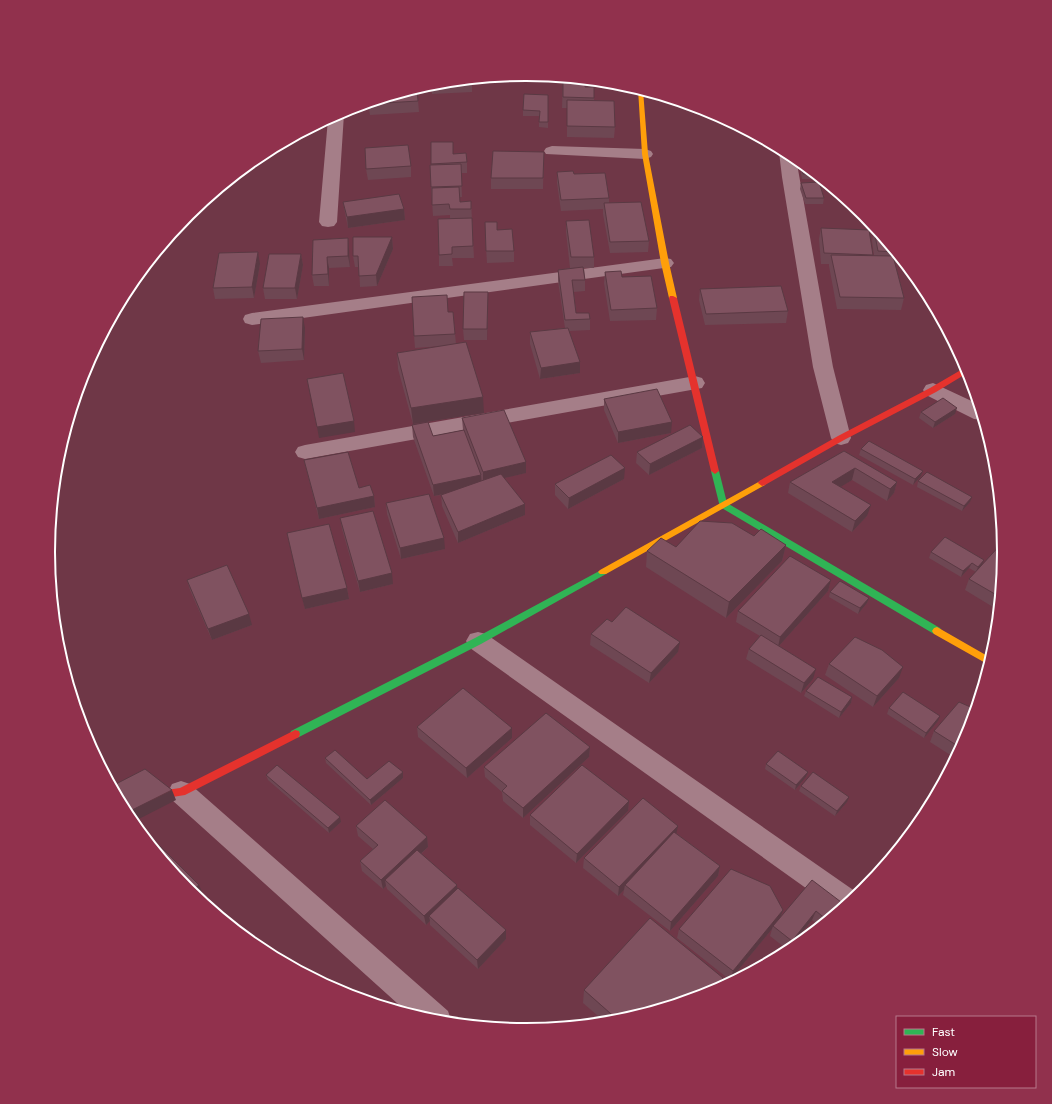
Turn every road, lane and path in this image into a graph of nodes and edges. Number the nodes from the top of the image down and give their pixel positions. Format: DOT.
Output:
graph roads {
  1 [pos="640,95"];
  2 [pos="335,122"];
  3 [pos="552,152"];
  4 [pos="645,154"];
  5 [pos="788,160"];
  6 [pos="328,222"];
  7 [pos="665,263"];
  8 [pos="252,319"];
  9 [pos="962,374"];
  10 [pos="695,383"];
  11 [pos="933,390"];
  12 [pos="975,411"];
  13 [pos="841,438"];
  14 [pos="305,452"];
  15 [pos="723,506"];
  16 [pos="478,641"];
  17 [pos="985,659"];
  18 [pos="181,792"];
  19 [pos="126,800"];
  20 [pos="843,900"];
  21 [pos="429,1013"];
  1 -- 4 [label="street"];
  2 -- 6 [label="street"];
  3 -- 4 [label="street"];
  4 -- 7 [label="street"];
  5 -- 13 [label="street"];
  7 -- 8 [label="street"];
  7 -- 10 [label="street"];
  9 -- 11 [label="street"];
  10 -- 14 [label="street"];
  10 -- 15 [label="street"];
  11 -- 12 [label="street"];
  11 -- 13 [label="street"];
  13 -- 15 [label="street"];
  15 -- 16 [label="street"];
  15 -- 17 [label="street"];
  16 -- 18 [label="street"];
  16 -- 20 [label="street"];
  18 -- 19 [label="street"];
  18 -- 21 [label="street"];
}
